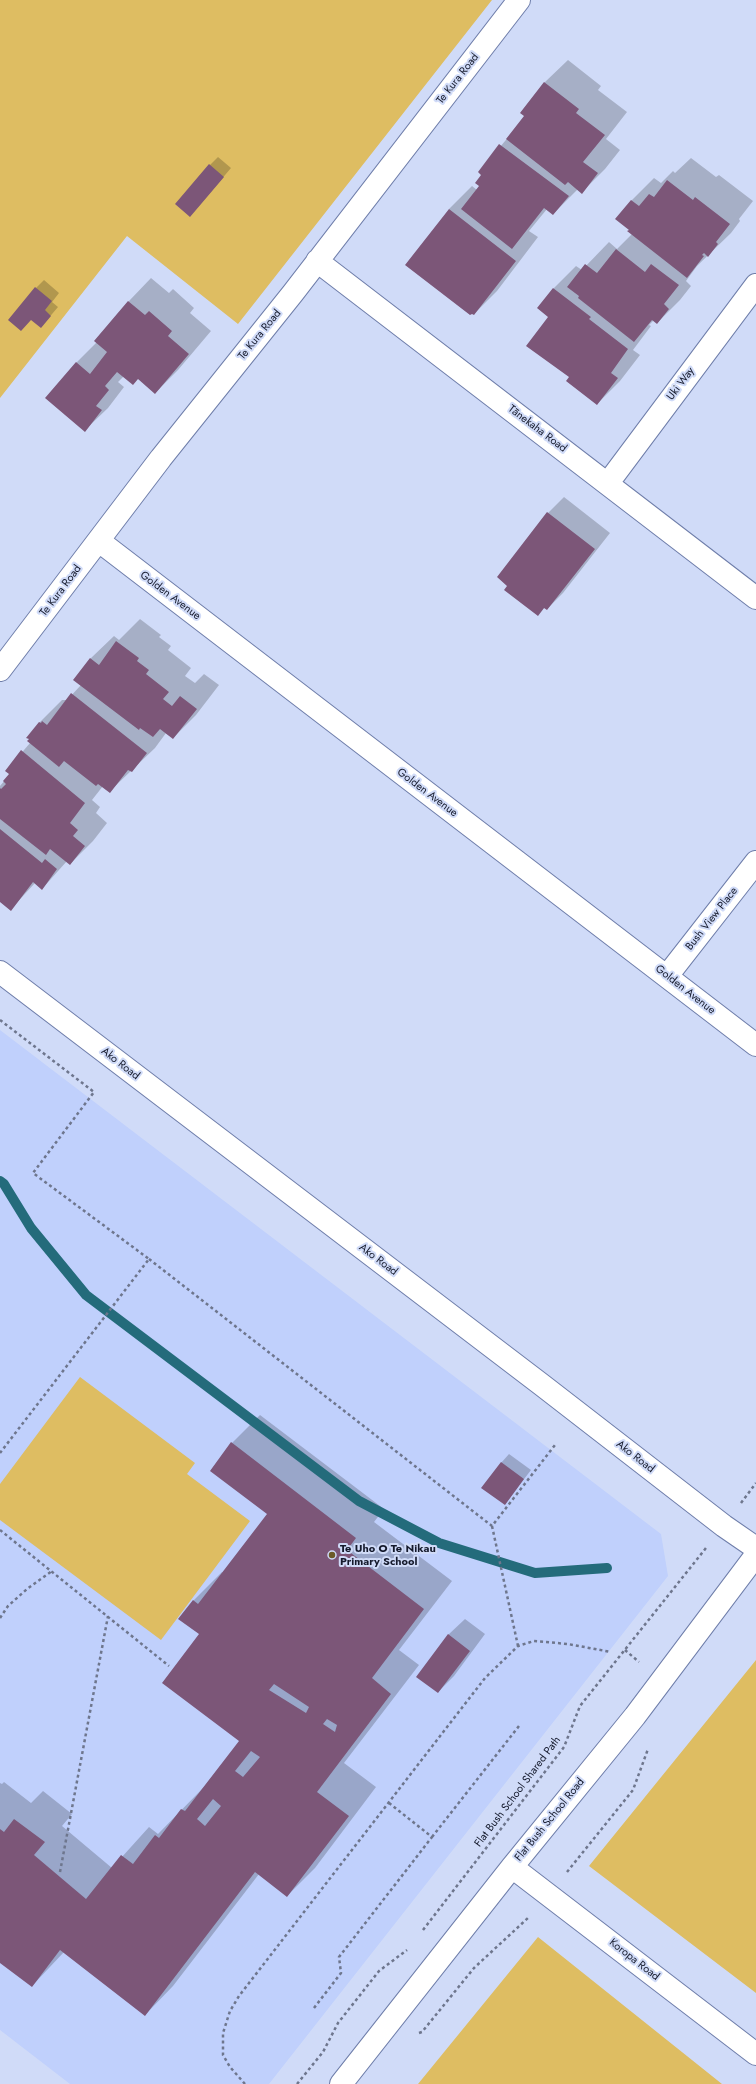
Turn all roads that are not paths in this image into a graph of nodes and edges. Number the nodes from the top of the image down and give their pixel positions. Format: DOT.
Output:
graph roads {
  1 [pos="519,0"];
  2 [pos="317,261"];
  3 [pos="756,285"];
  4 [pos="608,483"];
  5 [pos="99,541"];
  6 [pos="756,598"];
  7 [pos="0,670"];
  8 [pos="756,862"];
  9 [pos="0,972"];
  10 [pos="667,976"];
  11 [pos="756,1045"];
  12 [pos="756,1548"];
  13 [pos="756,1555"];
  14 [pos="512,1867"];
  15 [pos="756,2054"];
  16 [pos="341,2084"];
  1 -- 2 [label="street, Te Kura Road"];
  2 -- 4 [label="street, Tānekaha Road"];
  2 -- 5 [label="street, Te Kura Road"];
  3 -- 4 [label="street, Uki Way"];
  4 -- 6 [label="street, Tānekaha Road"];
  5 -- 7 [label="street, Te Kura Road"];
  5 -- 10 [label="street, Golden Avenue"];
  8 -- 10 [label="street, Bush View Place"];
  9 -- 12 [label="street, Ako Road"];
  10 -- 11 [label="street, Golden Avenue"];
  13 -- 14 [label="street, Flat Bush School Road"];
  14 -- 15 [label="street, Koropa Road"];
  14 -- 16 [label="street, Flat Bush School Road"];
}
